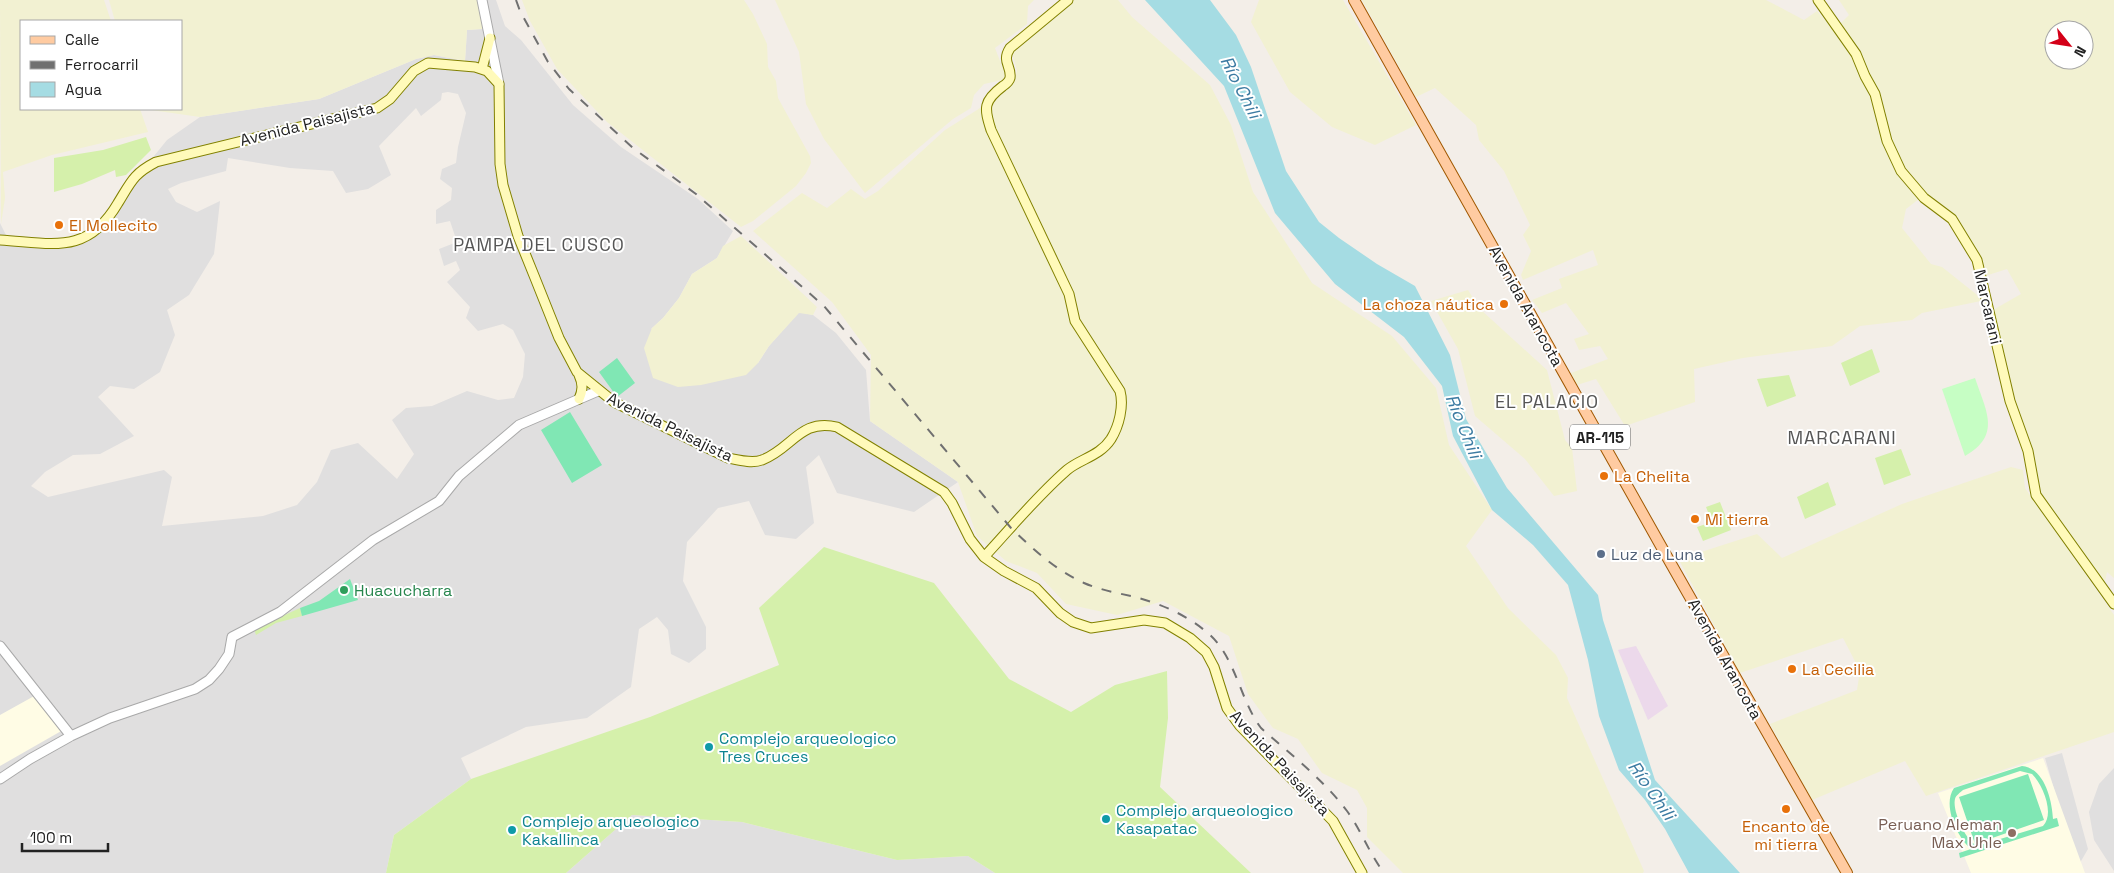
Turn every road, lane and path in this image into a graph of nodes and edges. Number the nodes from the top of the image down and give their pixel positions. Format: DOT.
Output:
graph roads {
  1 [pos="482,0"];
  2 [pos="1068,0"];
  3 [pos="1354,0"];
  4 [pos="1818,0"];
  5 [pos="490,38"];
  6 [pos="482,69"];
  7 [pos="499,84"];
  8 [pos="0,240"];
  9 [pos="577,372"];
  10 [pos="598,391"];
  11 [pos="579,399"];
  12 [pos="984,557"];
  13 [pos="2114,604"];
  14 [pos="0,646"];
  15 [pos="71,736"];
  16 [pos="0,779"];
  17 [pos="1362,873"];
  18 [pos="1847,873"];
  1 -- 5 [label="street"];
  2 -- 12 [label="main road"];
  3 -- 18 [label="main road, Avenida Arancota / AR-115"];
  4 -- 13 [label="main road, Marcarani"];
  5 -- 6 [label="main road"];
  5 -- 7 [label="street"];
  6 -- 7 [label="main road"];
  6 -- 8 [label="main road, Avenida Paisajista"];
  7 -- 9 [label="main road, Avenida Paisajista"];
  9 -- 10 [label="main road, Avenida Paisajista"];
  9 -- 11 [label="main road"];
  10 -- 11 [label="street"];
  10 -- 12 [label="main road, Avenida Paisajista"];
  11 -- 15 [label="street"];
  12 -- 17 [label="main road, Avenida Paisajista"];
  14 -- 15 [label="street"];
  15 -- 16 [label="street"];
}
